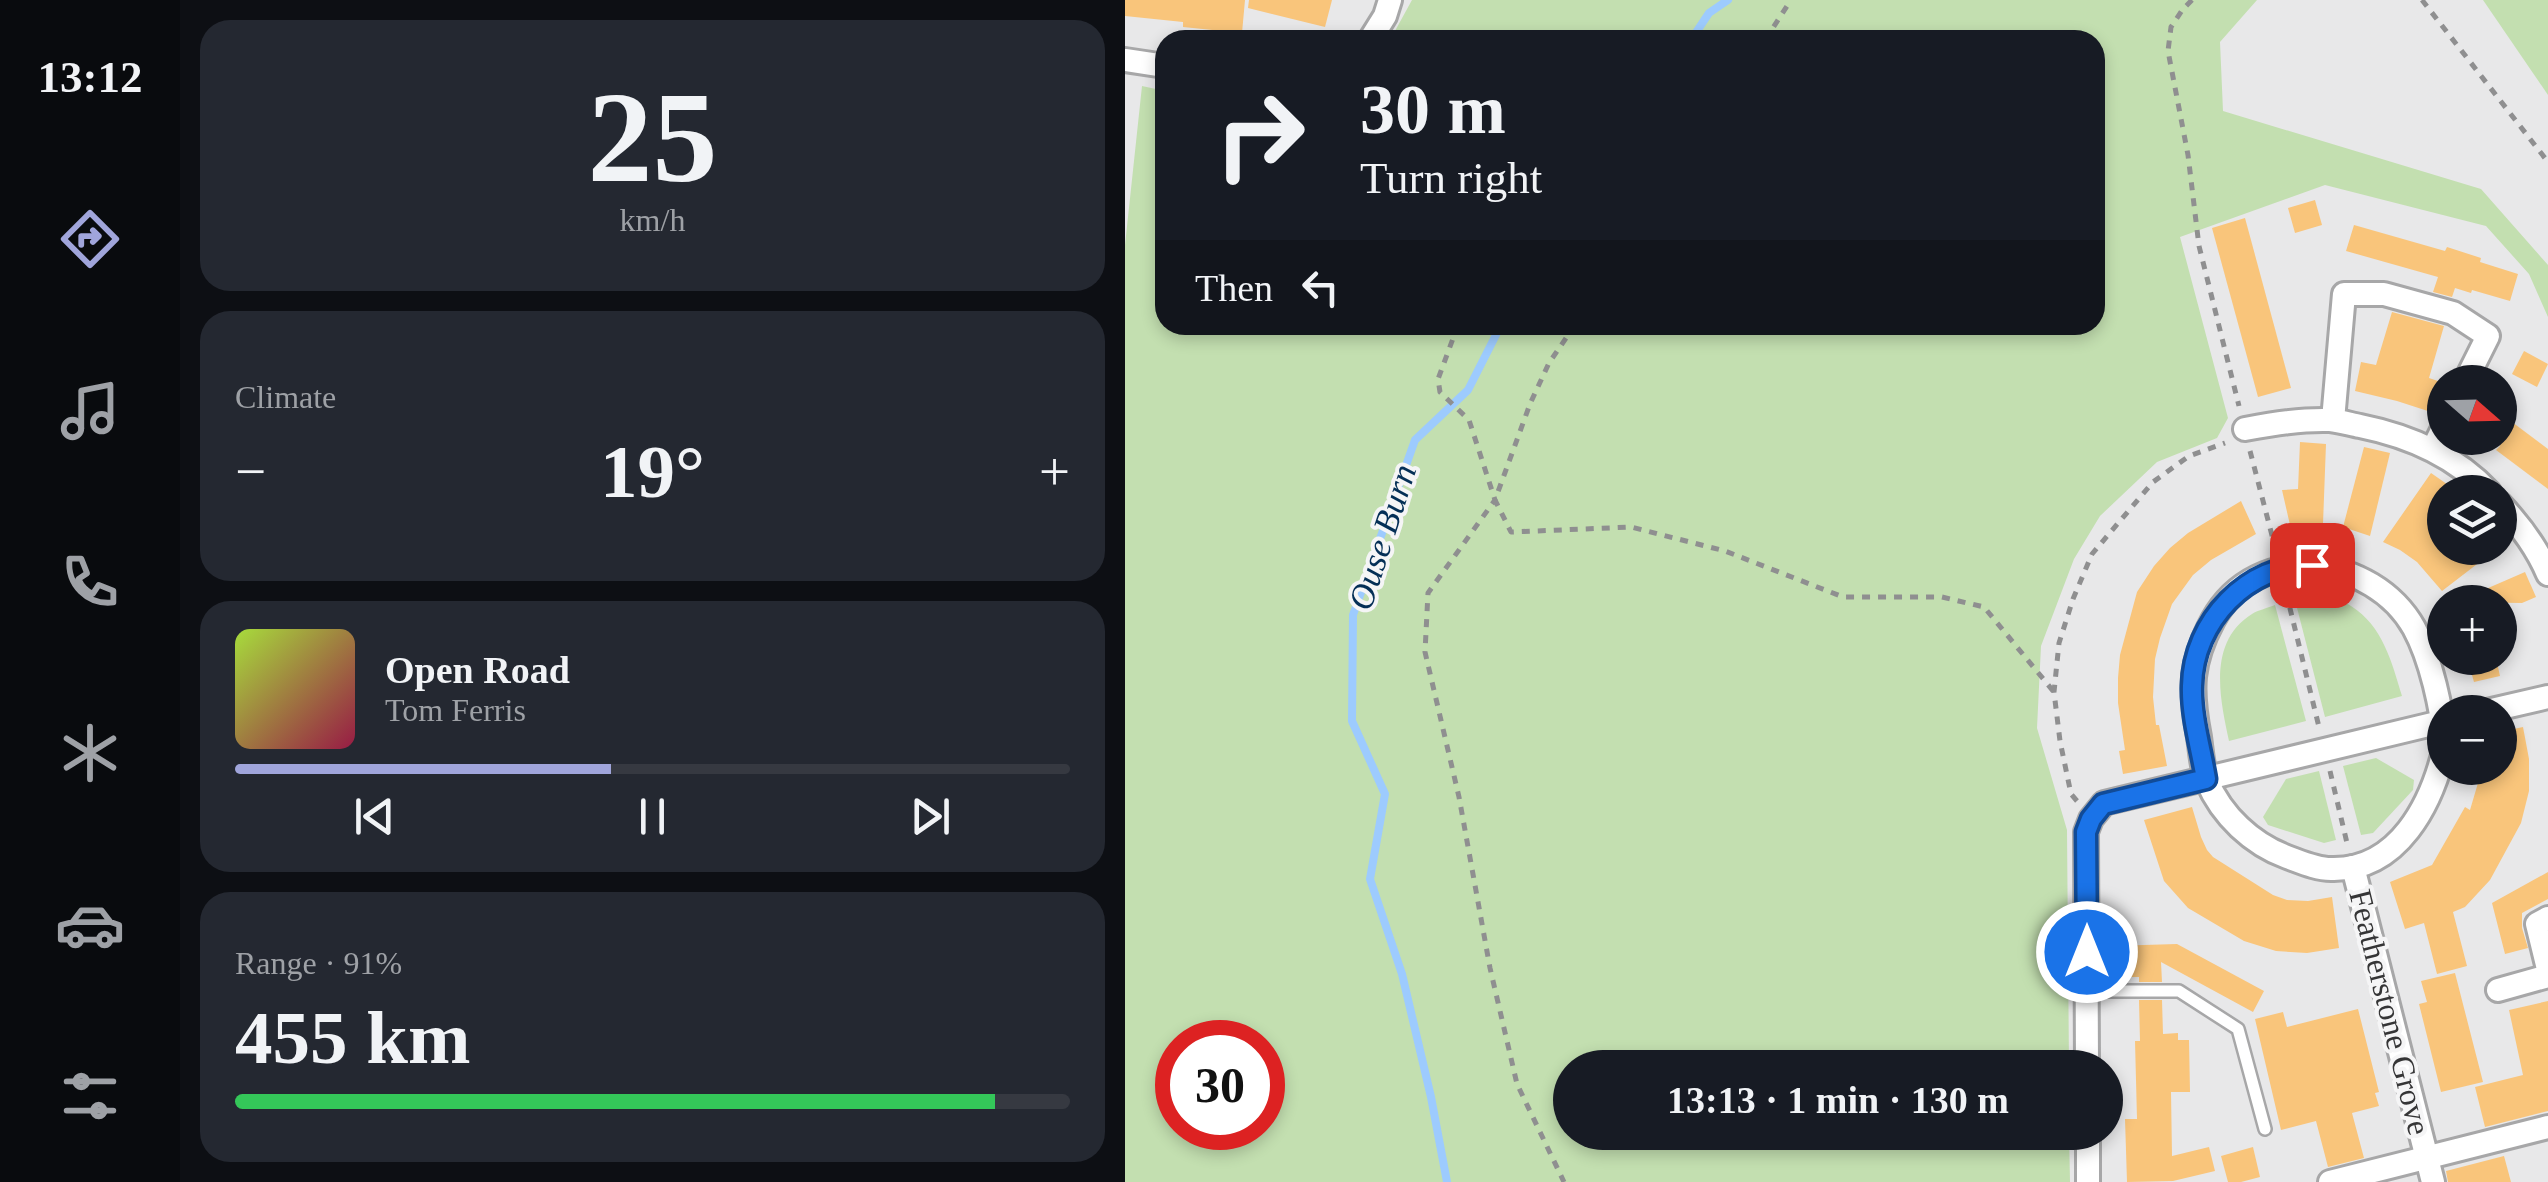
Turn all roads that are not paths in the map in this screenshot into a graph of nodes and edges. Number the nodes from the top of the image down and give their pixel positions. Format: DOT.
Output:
graph roads {
  1 [pos="1389,0"];
  2 [pos="1376,30"];
  3 [pos="1125,60"];
  4 [pos="1155,64"];
  5 [pos="2474,365"];
  6 [pos="2333,420"];
  7 [pos="2239,435"];
  8 [pos="2427,447"];
  9 [pos="2442,455"];
  10 [pos="2471,475"];
  11 [pos="2517,523"];
  12 [pos="2548,574"];
  13 [pos="2434,695"];
  14 [pos="2548,698"];
  15 [pos="2517,705"];
  16 [pos="2427,736"];
  17 [pos="2206,779"];
  18 [pos="2435,785"];
  19 [pos="2353,867"];
  20 [pos="2548,918"];
  21 [pos="2548,968"];
  22 [pos="2548,976"];
  23 [pos="2498,990"];
  24 [pos="2087,992"];
  25 [pos="2087,1050"];
  26 [pos="2265,1128"];
  27 [pos="2545,1128"];
  28 [pos="2088,1150"];
  29 [pos="2427,1158"];
  30 [pos="2088,1182"];
  31 [pos="2331,1182"];
  32 [pos="2433,1182"];
  1 -- 2 [label="street"];
  3 -- 4 [label="street"];
  5 -- 6 [label="street"];
  6 -- 7 [label="street"];
  6 -- 8 [label="street"];
  9 -- 10 [label="street"];
  11 -- 12 [label="street"];
  13 -- 17 [label="street"];
  14 -- 15 [label="street"];
  16 -- 17 [label="street"];
  17 -- 19 [label="street"];
  17 -- 24 [label="street"];
  18 -- 19 [label="street"];
  19 -- 29 [label="street, Featherstone Grove"];
  20 -- 21 [label="street"];
  22 -- 23 [label="street"];
  24 -- 25 [label="street"];
  24 -- 26 [label="lane"];
  27 -- 29 [label="street, Featherstone Grove"];
  28 -- 30 [label="street"];
  29 -- 31 [label="street, Featherstone Grove"];
  29 -- 32 [label="street, Featherstone Grove"];
}
